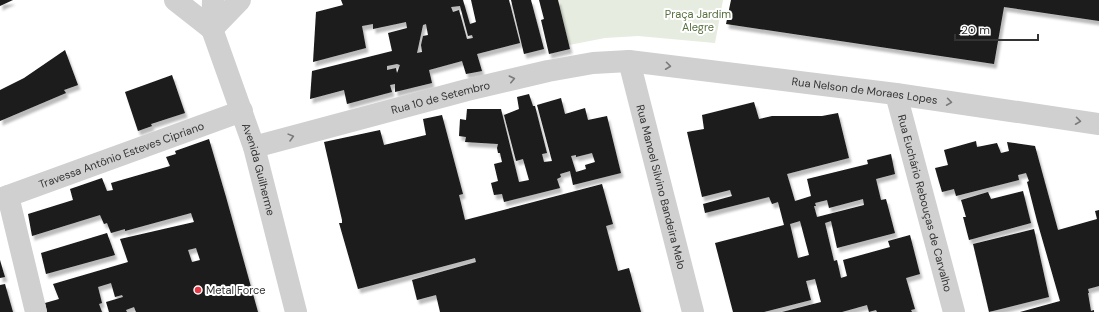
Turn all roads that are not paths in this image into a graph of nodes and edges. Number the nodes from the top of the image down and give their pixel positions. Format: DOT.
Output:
graph roads {
  1 [pos="175,0"];
  2 [pos="213,0"];
  3 [pos="240,0"];
  4 [pos="212,29"];
  5 [pos="629,61"];
  6 [pos="896,94"];
  7 [pos="242,111"];
  8 [pos="1099,124"];
  9 [pos="254,147"];
  10 [pos="4,197"];
  11 [pos="36,312"];
  12 [pos="296,312"];
  13 [pos="693,312"];
  14 [pos="954,312"];
  1 -- 4 [label="street"];
  2 -- 4 [label="street, Avenida Guilherme"];
  3 -- 4 [label="street"];
  4 -- 7 [label="street, Avenida Guilherme"];
  5 -- 6 [label="street, Rua Nelson de Moraes Lopes, one-way"];
  9 -- 5 [label="street, Rua 10 de Setembro, one-way"];
  5 -- 13 [label="street, Rua Manoel Silvino Bandeira Melo"];
  6 -- 8 [label="street, Rua Nelson de Moraes Lopes, one-way"];
  6 -- 14 [label="street, Rua Euchário Rebouças de Carvalho"];
  7 -- 9 [label="street, Avenida Guilherme"];
  7 -- 10 [label="street, Travessa Antônio Esteves Cipriano"];
  9 -- 12 [label="street, Avenida Guilherme"];
  10 -- 11 [label="street"];
}
